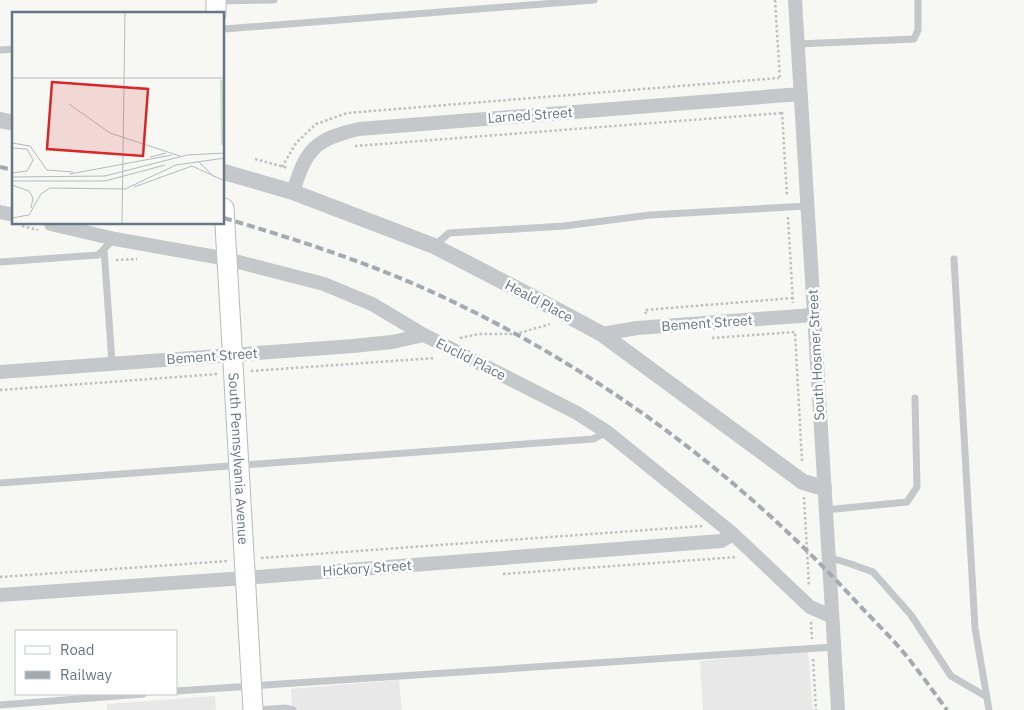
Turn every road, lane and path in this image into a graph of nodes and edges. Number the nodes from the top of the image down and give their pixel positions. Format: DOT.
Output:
graph roads {
  1 [pos="274,0"];
  2 [pos="594,0"];
  3 [pos="775,0"];
  4 [pos="795,0"];
  5 [pos="918,0"];
  6 [pos="216,5"];
  7 [pos="225,29"];
  8 [pos="798,44"];
  9 [pos="801,94"];
  10 [pos="781,96"];
  11 [pos="782,113"];
  12 [pos="355,146"];
  13 [pos="256,159"];
  14 [pos="225,172"];
  15 [pos="299,172"];
  16 [pos="293,192"];
  17 [pos="807,206"];
  18 [pos="787,207"];
  19 [pos="55,225"];
  20 [pos="225,225"];
  21 [pos="115,239"];
  22 [pos="434,246"];
  23 [pos="104,249"];
  24 [pos="142,258"];
  25 [pos="227,259"];
  26 [pos="954,259"];
  27 [pos="105,261"];
  28 [pos="0,262"];
  29 [pos="813,315"];
  30 [pos="794,316"];
  31 [pos="795,332"];
  32 [pos="602,334"];
  33 [pos="424,335"];
  34 [pos="435,358"];
  35 [pos="112,364"];
  36 [pos="233,364"];
  37 [pos="0,372"];
  38 [pos="0,390"];
  39 [pos="915,398"];
  40 [pos="607,432"];
  41 [pos="239,465"];
  42 [pos="0,483"];
  43 [pos="824,488"];
  44 [pos="825,510"];
  45 [pos="699,520"];
  46 [pos="727,537"];
  47 [pos="739,557"];
  48 [pos="828,557"];
  49 [pos="244,559"];
  50 [pos="0,577"];
  51 [pos="245,578"];
  52 [pos="0,595"];
  53 [pos="831,616"];
  54 [pos="804,619"];
  55 [pos="811,626"];
  56 [pos="834,647"];
  57 [pos="252,686"];
  58 [pos="178,691"];
  59 [pos="130,695"];
  60 [pos="987,697"];
  61 [pos="0,705"];
  62 [pos="253,710"];
  63 [pos="258,710"];
  64 [pos="292,710"];
  65 [pos="838,710"];
  66 [pos="990,710"];
  1 -- 6 [label="lane"];
  2 -- 7 [label="lane"];
  3 -- 10 [label="path"];
  4 -- 8 [label="street, South Hosmer Street"];
  5 -- 8 [label="lane"];
  8 -- 9 [label="street, South Hosmer Street"];
  9 -- 10 [label="street, Larned Street"];
  9 -- 17 [label="street, South Hosmer Street"];
  10 -- 11 [label="path"];
  10 -- 15 [label="street, Larned Street"];
  11 -- 12 [label="path"];
  11 -- 18 [label="path"];
  13 -- 15 [label="path"];
  14 -- 16 [label="street, Heald Place"];
  15 -- 16 [label="street, Larned Street"];
  16 -- 22 [label="street, Heald Place"];
  17 -- 18 [label="lane"];
  17 -- 29 [label="street, South Hosmer Street"];
  18 -- 22 [label="lane"];
  18 -- 30 [label="path"];
  19 -- 21 [label="street, Euclid Place"];
  20 -- 25 [label="main road, South Pennsylvania Avenue"];
  21 -- 23 [label="lane"];
  21 -- 25 [label="street, Euclid Place"];
  22 -- 32 [label="street, Heald Place"];
  23 -- 27 [label="lane"];
  23 -- 28 [label="lane"];
  24 -- 27 [label="path"];
  25 -- 33 [label="street, Euclid Place"];
  25 -- 36 [label="main road, South Pennsylvania Avenue"];
  26 -- 60 [label="lane"];
  27 -- 35 [label="lane"];
  29 -- 30 [label="street, Bement Street"];
  29 -- 43 [label="street, South Hosmer Street"];
  30 -- 31 [label="path"];
  30 -- 32 [label="street, Bement Street"];
  32 -- 43 [label="street, Heald Place"];
  33 -- 36 [label="street, Bement Street"];
  33 -- 40 [label="street, Euclid Place"];
  34 -- 36 [label="path"];
  35 -- 36 [label="street, Bement Street"];
  35 -- 37 [label="street, Bement Street"];
  36 -- 38 [label="path"];
  36 -- 41 [label="main road, South Pennsylvania Avenue"];
  39 -- 44 [label="lane"];
  40 -- 41 [label="lane"];
  40 -- 46 [label="street, Euclid Place"];
  41 -- 42 [label="lane"];
  41 -- 49 [label="main road, South Pennsylvania Avenue"];
  43 -- 44 [label="street, South Hosmer Street"];
  44 -- 48 [label="street, South Hosmer Street"];
  45 -- 49 [label="path"];
  46 -- 47 [label="path"];
  46 -- 51 [label="street, Hickory Street"];
  46 -- 53 [label="street, Euclid Place"];
  48 -- 53 [label="street, South Hosmer Street"];
  48 -- 60 [label="lane"];
  49 -- 50 [label="path"];
  49 -- 51 [label="main road, South Pennsylvania Avenue"];
  51 -- 52 [label="street, Hickory Street"];
  51 -- 57 [label="main road, South Pennsylvania Avenue"];
  53 -- 56 [label="street, South Hosmer Street"];
  54 -- 55 [label="path"];
  56 -- 57 [label="lane"];
  56 -- 65 [label="street, South Hosmer Street"];
  57 -- 58 [label="lane"];
  57 -- 62 [label="main road, South Pennsylvania Avenue"];
  59 -- 61 [label="lane"];
  60 -- 66 [label="lane"];
  63 -- 64 [label="lane"];
}
